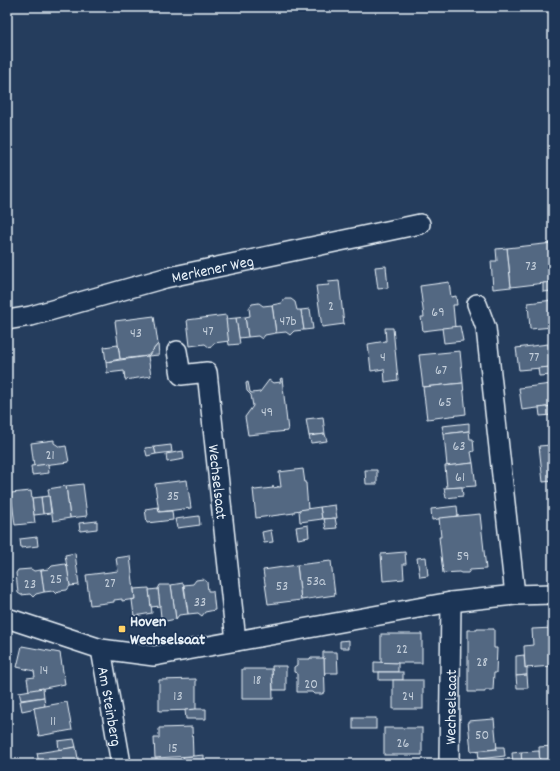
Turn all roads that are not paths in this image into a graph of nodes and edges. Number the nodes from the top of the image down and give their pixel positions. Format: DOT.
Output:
graph roads {
  1 [pos="420,224"];
  2 [pos="477,304"];
  3 [pos="7,320"];
  4 [pos="177,351"];
  5 [pos="553,594"];
  6 [pos="515,596"];
  7 [pos="451,602"];
  8 [pos="7,618"];
  9 [pos="236,641"];
  10 [pos="101,649"];
  11 [pos="121,764"];
  12 [pos="450,764"];
  1 -- 3 [label="street, Merkener Weg"];
  2 -- 6 [label="street"];
  4 -- 9 [label="street, Wechselsaat"];
  5 -- 6 [label="street"];
  6 -- 7 [label="street"];
  7 -- 9 [label="street"];
  7 -- 12 [label="street, Wechselsaat"];
  8 -- 10 [label="street"];
  9 -- 10 [label="street"];
  10 -- 11 [label="street, Am Steinberg"];
}
